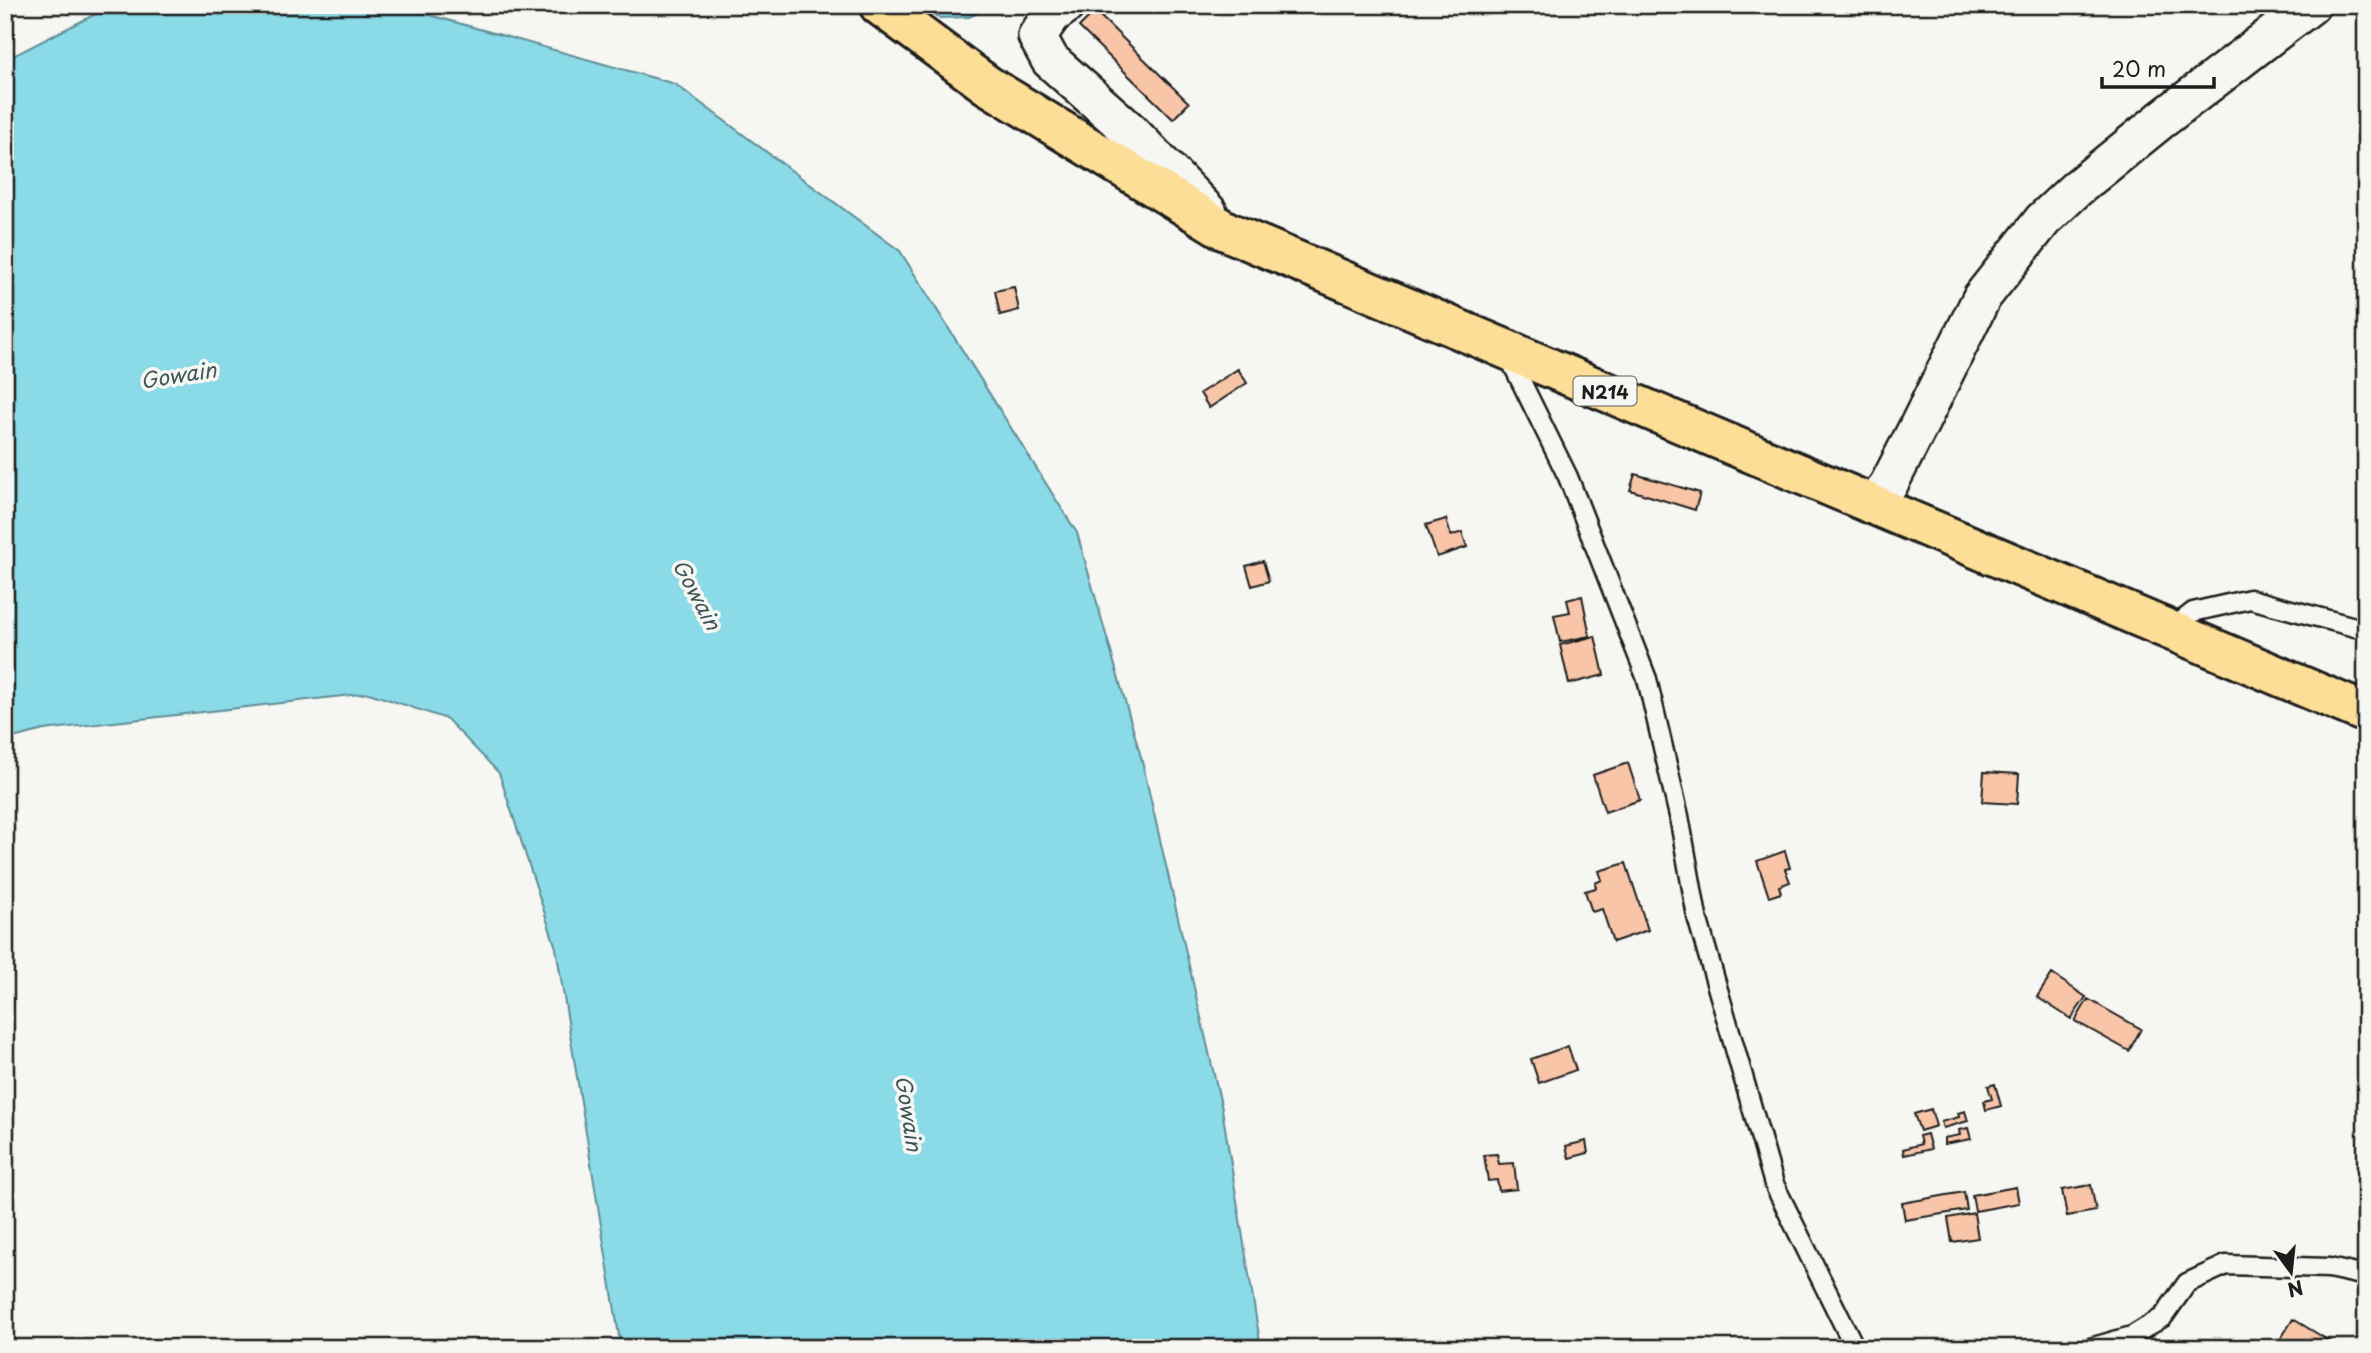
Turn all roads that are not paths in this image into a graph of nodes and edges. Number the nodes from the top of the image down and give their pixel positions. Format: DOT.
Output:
graph roads {
  1 [pos="879,5"];
  2 [pos="1066,5"];
  3 [pos="2311,5"];
  4 [pos="1226,230"];
  5 [pos="1505,349"];
  6 [pos="1874,505"];
  7 [pos="2170,630"];
  8 [pos="2366,630"];
  9 [pos="2366,713"];
  10 [pos="2366,1276"];
  11 [pos="1855,1348"];
  12 [pos="2090,1348"];
  1 -- 4 [label="highway, N214"];
  2 -- 4 [label="street"];
  3 -- 6 [label="street"];
  4 -- 5 [label="highway, N214"];
  5 -- 6 [label="highway, N214"];
  5 -- 11 [label="lane"];
  6 -- 7 [label="highway, N214"];
  7 -- 8 [label="lane"];
  7 -- 9 [label="highway, N214"];
  10 -- 12 [label="lane"];
}
